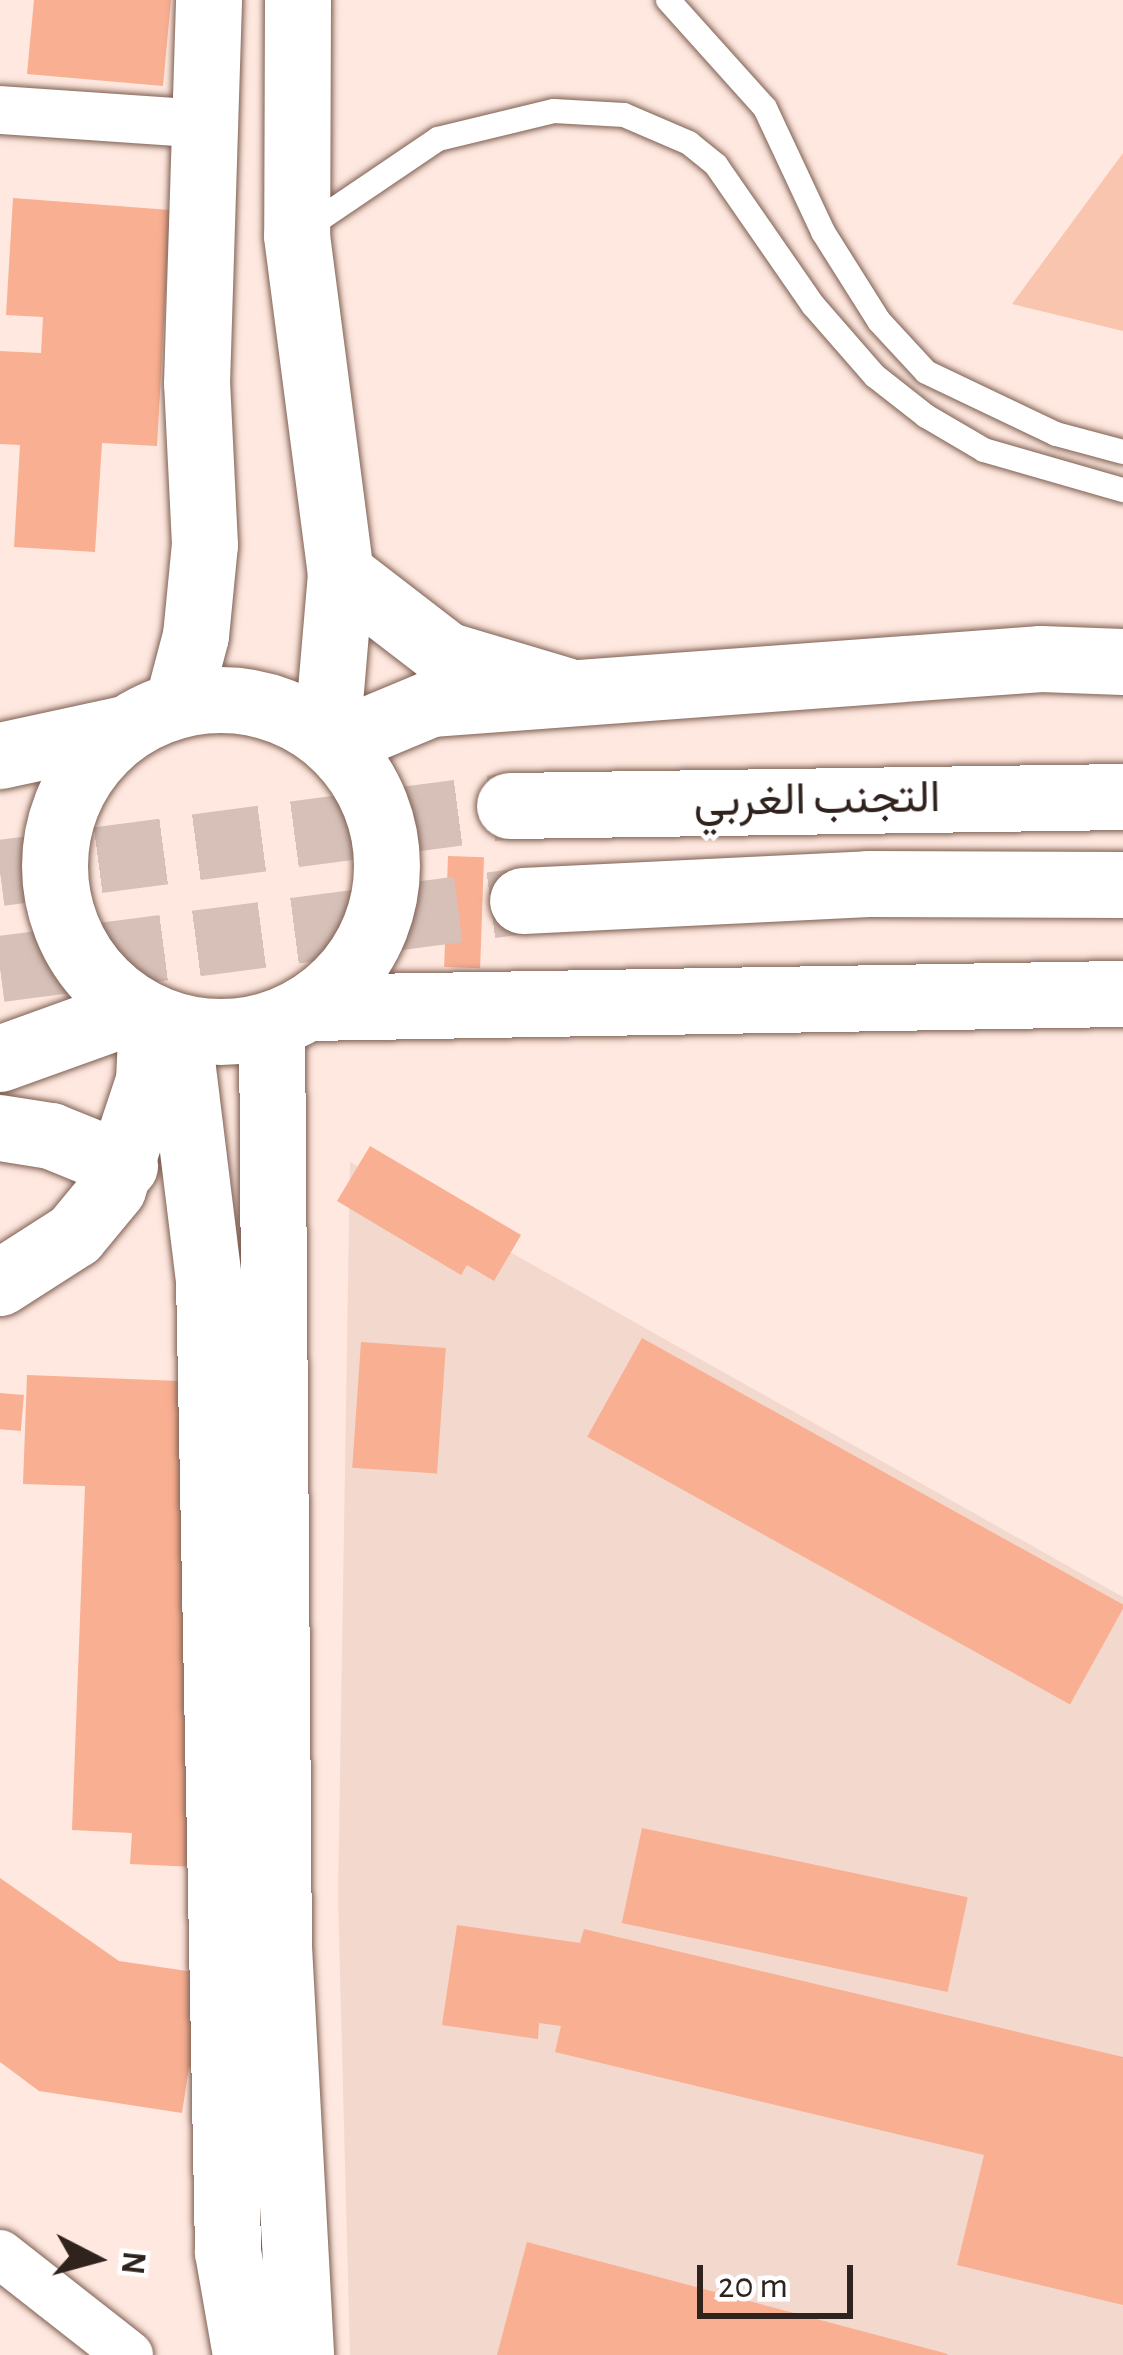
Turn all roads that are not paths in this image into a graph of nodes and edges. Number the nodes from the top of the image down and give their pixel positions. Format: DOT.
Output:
graph roads {
  1 [pos="209,0"];
  2 [pos="298,0"];
  3 [pos="668,0"];
  4 [pos="0,110"];
  5 [pos="206,124"];
  6 [pos="297,236"];
  7 [pos="1123,452"];
  8 [pos="1123,490"];
  9 [pos="340,574"];
  10 [pos="1123,662"];
  11 [pos="566,691"];
  12 [pos="152,717"];
  13 [pos="331,740"];
  14 [pos="0,756"];
  15 [pos="1123,796"];
  16 [pos="510,806"];
  17 [pos="1123,885"];
  18 [pos="523,901"];
  19 [pos="1123,994"];
  20 [pos="291,1016"];
  21 [pos="155,1019"];
  22 [pos="0,1059"];
  23 [pos="0,1128"];
  24 [pos="125,1166"];
  25 [pos="0,1283"];
  26 [pos="0,2254"];
  27 [pos="129,2355"];
  28 [pos="246,2355"];
  29 [pos="301,2355"];
  1 -- 5 [label="main road"];
  2 -- 6 [label="main road"];
  3 -- 7 [label="lane"];
  4 -- 5 [label="street"];
  5 -- 12 [label="main road"];
  6 -- 8 [label="lane"];
  6 -- 9 [label="main road"];
  9 -- 11 [label="main road"];
  9 -- 13 [label="main road"];
  10 -- 11 [label="main road"];
  11 -- 13 [label="main road"];
  12 -- 13 [label="main road"];
  12 -- 14 [label="main road"];
  12 -- 21 [label="main road"];
  13 -- 20 [label="main road"];
  15 -- 16 [label="main road, التجنب الغربي"];
  17 -- 18 [label="main road, التجنب الغربي"];
  19 -- 20 [label="main road"];
  20 -- 21 [label="main road"];
  20 -- 29 [label="main road"];
  21 -- 22 [label="main road"];
  21 -- 24 [label="main road"];
  21 -- 28 [label="main road"];
  23 -- 24 [label="main road"];
  24 -- 25 [label="main road"];
  26 -- 27 [label="street"];
}
